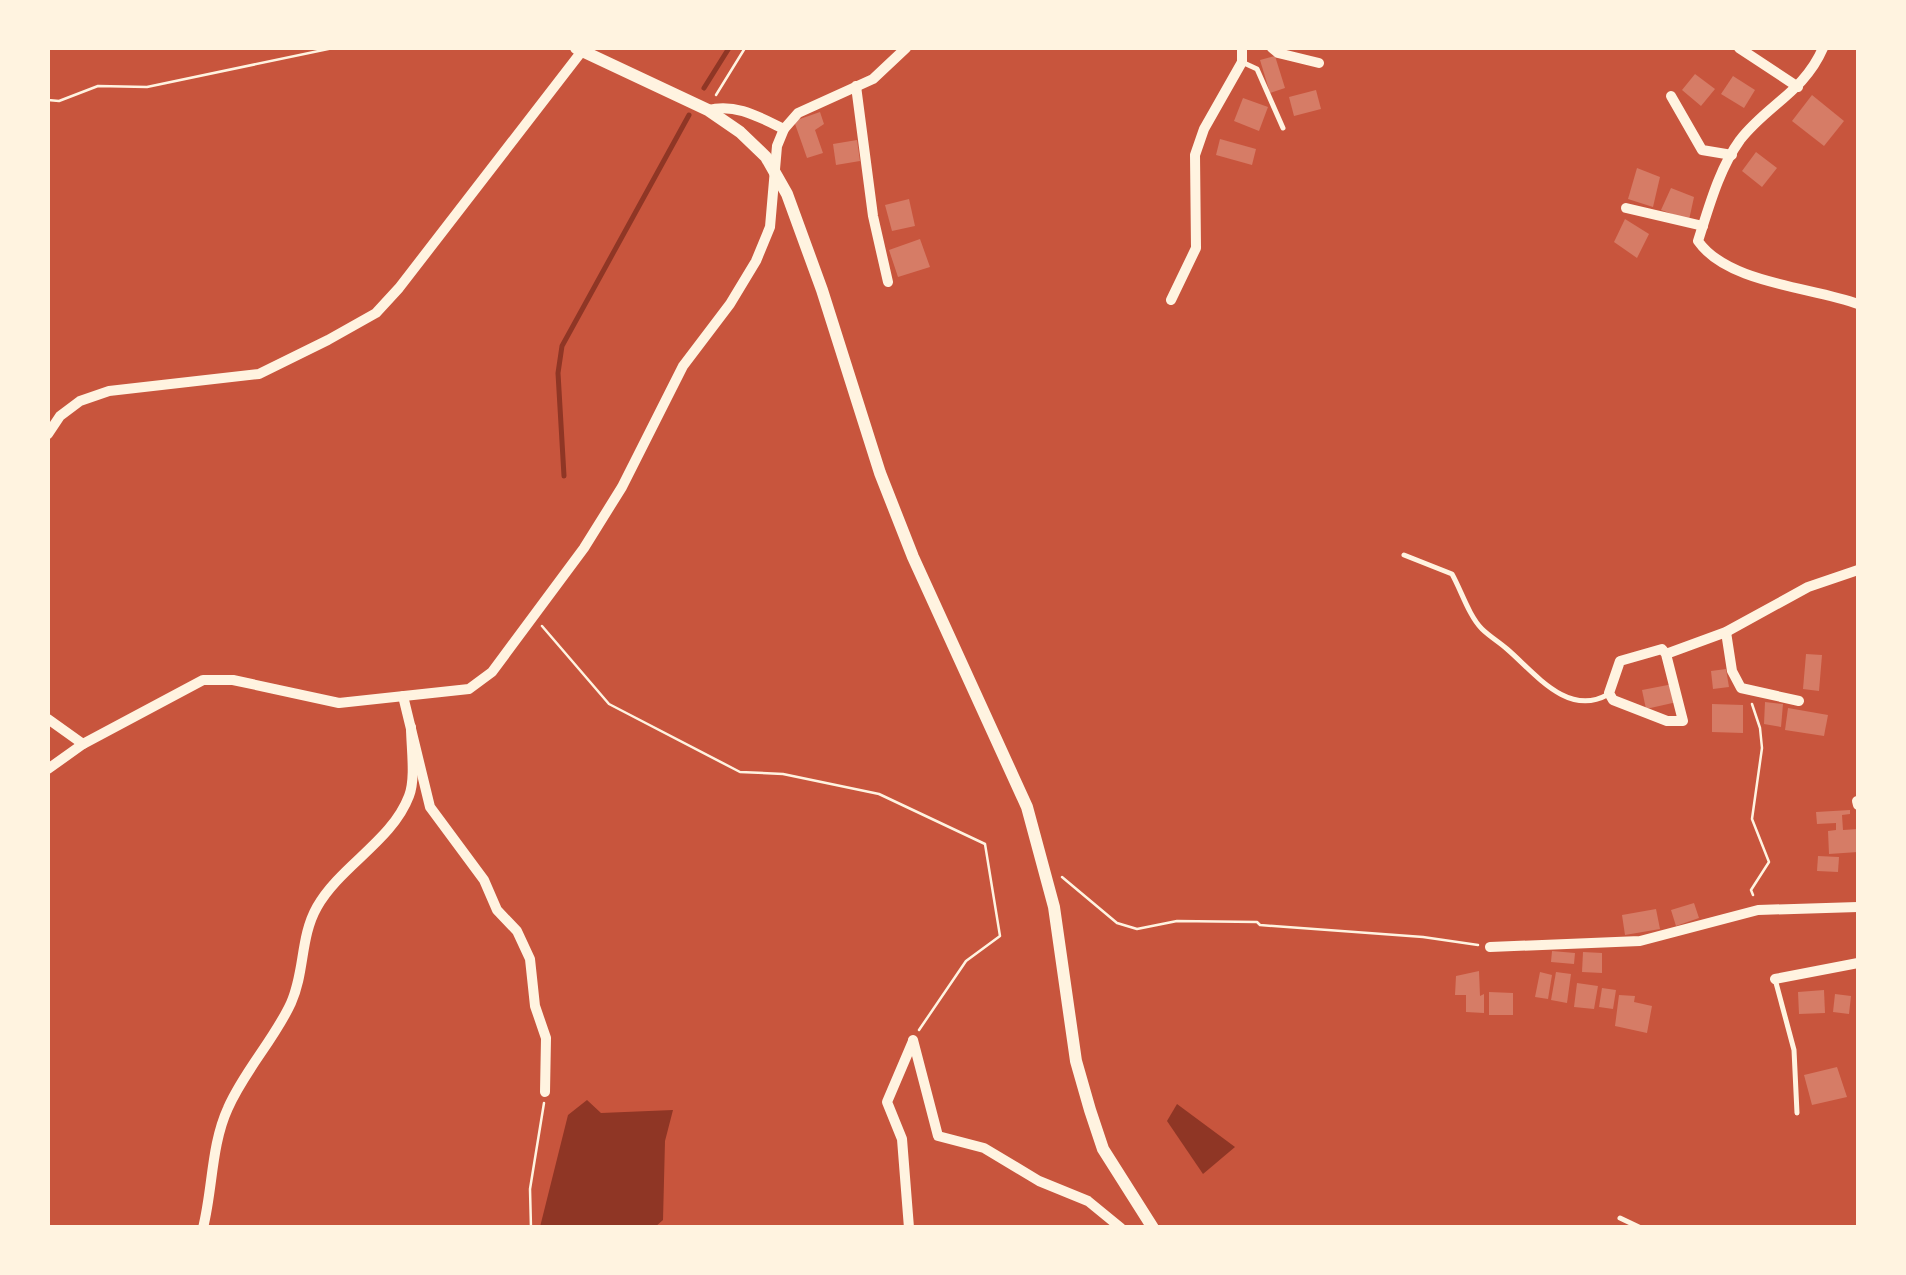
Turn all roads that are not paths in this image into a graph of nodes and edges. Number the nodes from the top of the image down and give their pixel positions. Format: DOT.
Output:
graph roads {
  1 [pos="906,48"];
  2 [pos="1242,48"];
  3 [pos="1272,48"];
  4 [pos="1738,48"];
  5 [pos="1823,48"];
  6 [pos="579,49"];
  7 [pos="1242,62"];
  8 [pos="1319,63"];
  9 [pos="856,86"];
  10 [pos="1798,87"];
  11 [pos="1671,96"];
  12 [pos="708,110"];
  13 [pos="1283,128"];
  14 [pos="784,129"];
  15 [pos="1732,155"];
  16 [pos="775,170"];
  17 [pos="1626,208"];
  18 [pos="1703,226"];
  19 [pos="888,282"];
  20 [pos="1171,300"];
  21 [pos="1858,304"];
  22 [pos="48,434"];
  23 [pos="1404,556"];
  24 [pos="1858,570"];
  25 [pos="1726,632"];
  26 [pos="1666,654"];
  27 [pos="1610,693"];
  28 [pos="403,696"];
  29 [pos="1799,701"];
  30 [pos="48,719"];
  31 [pos="410,727"];
  32 [pos="83,744"];
  33 [pos="48,770"];
  34 [pos="1858,906"];
  35 [pos="1490,946"];
  36 [pos="1858,963"];
  37 [pos="1775,979"];
  38 [pos="546,1092"];
  39 [pos="1797,1113"];
  40 [pos="1620,1218"];
  41 [pos="203,1228"];
  42 [pos="909,1228"];
  43 [pos="1121,1228"];
  44 [pos="1153,1228"];
  45 [pos="1641,1228"];
  1 -- 9 [label="street"];
  2 -- 7 [label="street"];
  3 -- 8 [label="street"];
  4 -- 10 [label="street"];
  5 -- 10 [label="street"];
  6 -- 12 [label="street"];
  6 -- 22 [label="street"];
  7 -- 13 [label="lane"];
  7 -- 20 [label="street"];
  9 -- 14 [label="street"];
  9 -- 19 [label="street"];
  10 -- 15 [label="street"];
  11 -- 15 [label="street"];
  12 -- 14 [label="street"];
  12 -- 16 [label="street"];
  14 -- 16 [label="street"];
  15 -- 18 [label="street"];
  16 -- 28 [label="street"];
  16 -- 44 [label="street"];
  17 -- 18 [label="street"];
  18 -- 21 [label="street"];
  23 -- 27 [label="lane"];
  24 -- 25 [label="street"];
  25 -- 26 [label="street"];
  25 -- 29 [label="street"];
  26 -- 27 [label="street"];
  26 -- 27 [label="street"];
  28 -- 31 [label="street"];
  28 -- 32 [label="street"];
  30 -- 32 [label="street"];
  31 -- 38 [label="street"];
  31 -- 41 [label="street"];
  32 -- 33 [label="street"];
  34 -- 35 [label="street"];
  36 -- 37 [label="street"];
  37 -- 39 [label="lane"];
  40 -- 45 [label="lane"];
  42 -- 43 [label="street"];
}
